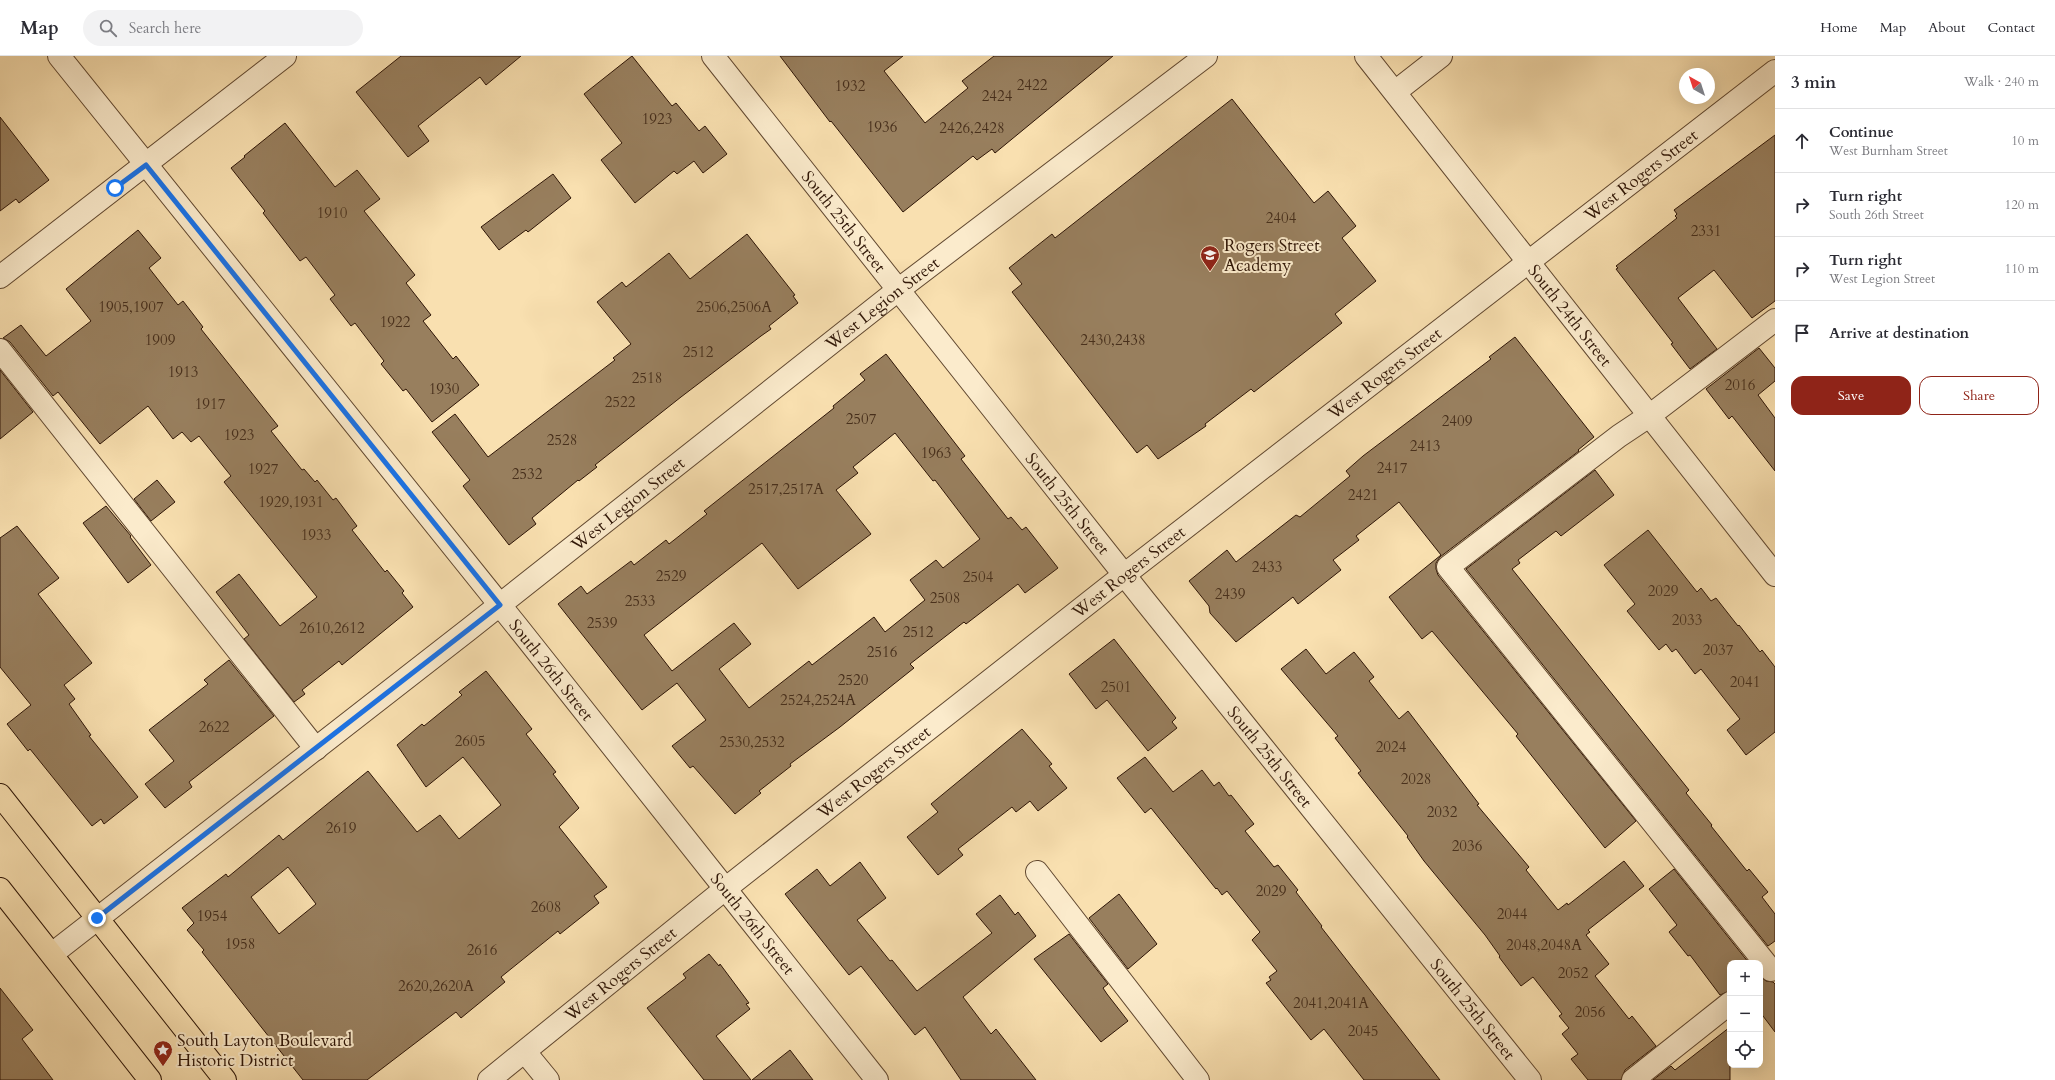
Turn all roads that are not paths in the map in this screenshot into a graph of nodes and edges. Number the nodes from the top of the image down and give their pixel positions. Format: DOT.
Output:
graph roads {
  1 [pos="59,56"];
  2 [pos="285,56"];
  3 [pos="713,56"];
  4 [pos="1206,56"];
  5 [pos="1366,56"];
  6 [pos="1441,56"];
  7 [pos="1775,71"];
  8 [pos="1394,92"];
  9 [pos="146,165"];
  10 [pos="1530,262"];
  11 [pos="0,277"];
  12 [pos="898,290"];
  13 [pos="1775,320"];
  14 [pos="0,350"];
  15 [pos="1649,416"];
  16 [pos="1772,566"];
  17 [pos="1124,574"];
  18 [pos="500,605"];
  19 [pos="316,749"];
  20 [pos="0,795"];
  21 [pos="1037,872"];
  22 [pos="0,889"];
  23 [pos="725,889"];
  24 [pos="97,918"];
  25 [pos="52,954"];
  26 [pos="1769,972"];
  27 [pos="1727,1005"];
  28 [pos="525,1052"];
  29 [pos="150,1080"];
  30 [pos="225,1080"];
  31 [pos="489,1080"];
  32 [pos="548,1080"];
  33 [pos="877,1080"];
  34 [pos="1198,1080"];
  35 [pos="1530,1080"];
  36 [pos="1633,1080"];
  1 -- 9 [label="street, South 26th Street"];
  2 -- 9 [label="street"];
  3 -- 12 [label="street, South 25th Street"];
  4 -- 12 [label="street, West Legion Street"];
  5 -- 8 [label="street, South 24th Street"];
  6 -- 8 [label="street"];
  7 -- 10 [label="street, West Rogers Street"];
  8 -- 10 [label="street, South 24th Street"];
  9 -- 11 [label="street"];
  9 -- 18 [label="street, South 26th Street"];
  10 -- 15 [label="street, South 24th Street"];
  10 -- 17 [label="street, West Rogers Street"];
  12 -- 17 [label="street, South 25th Street"];
  12 -- 18 [label="street, West Legion Street"];
  13 -- 15 [label="street"];
  14 -- 19 [label="street"];
  15 -- 16 [label="street, South 24th Street"];
  15 -- 26 [label="street"];
  17 -- 23 [label="street, West Rogers Street"];
  17 -- 35 [label="street, South 25th Street"];
  18 -- 19 [label="street, West Legion Street"];
  18 -- 23 [label="street, South 26th Street"];
  19 -- 24 [label="street, West Legion Street"];
  20 -- 24 [label="main road"];
  21 -- 34 [label="street"];
  22 -- 25 [label="main road"];
  23 -- 28 [label="street, West Rogers Street"];
  23 -- 33 [label="street, South 26th Street"];
  24 -- 25 [label="street, West Legion Street"];
  24 -- 30 [label="main road"];
  25 -- 29 [label="main road"];
  27 -- 36 [label="street"];
  28 -- 31 [label="street, West Rogers Street"];
  28 -- 32 [label="street"];
}
